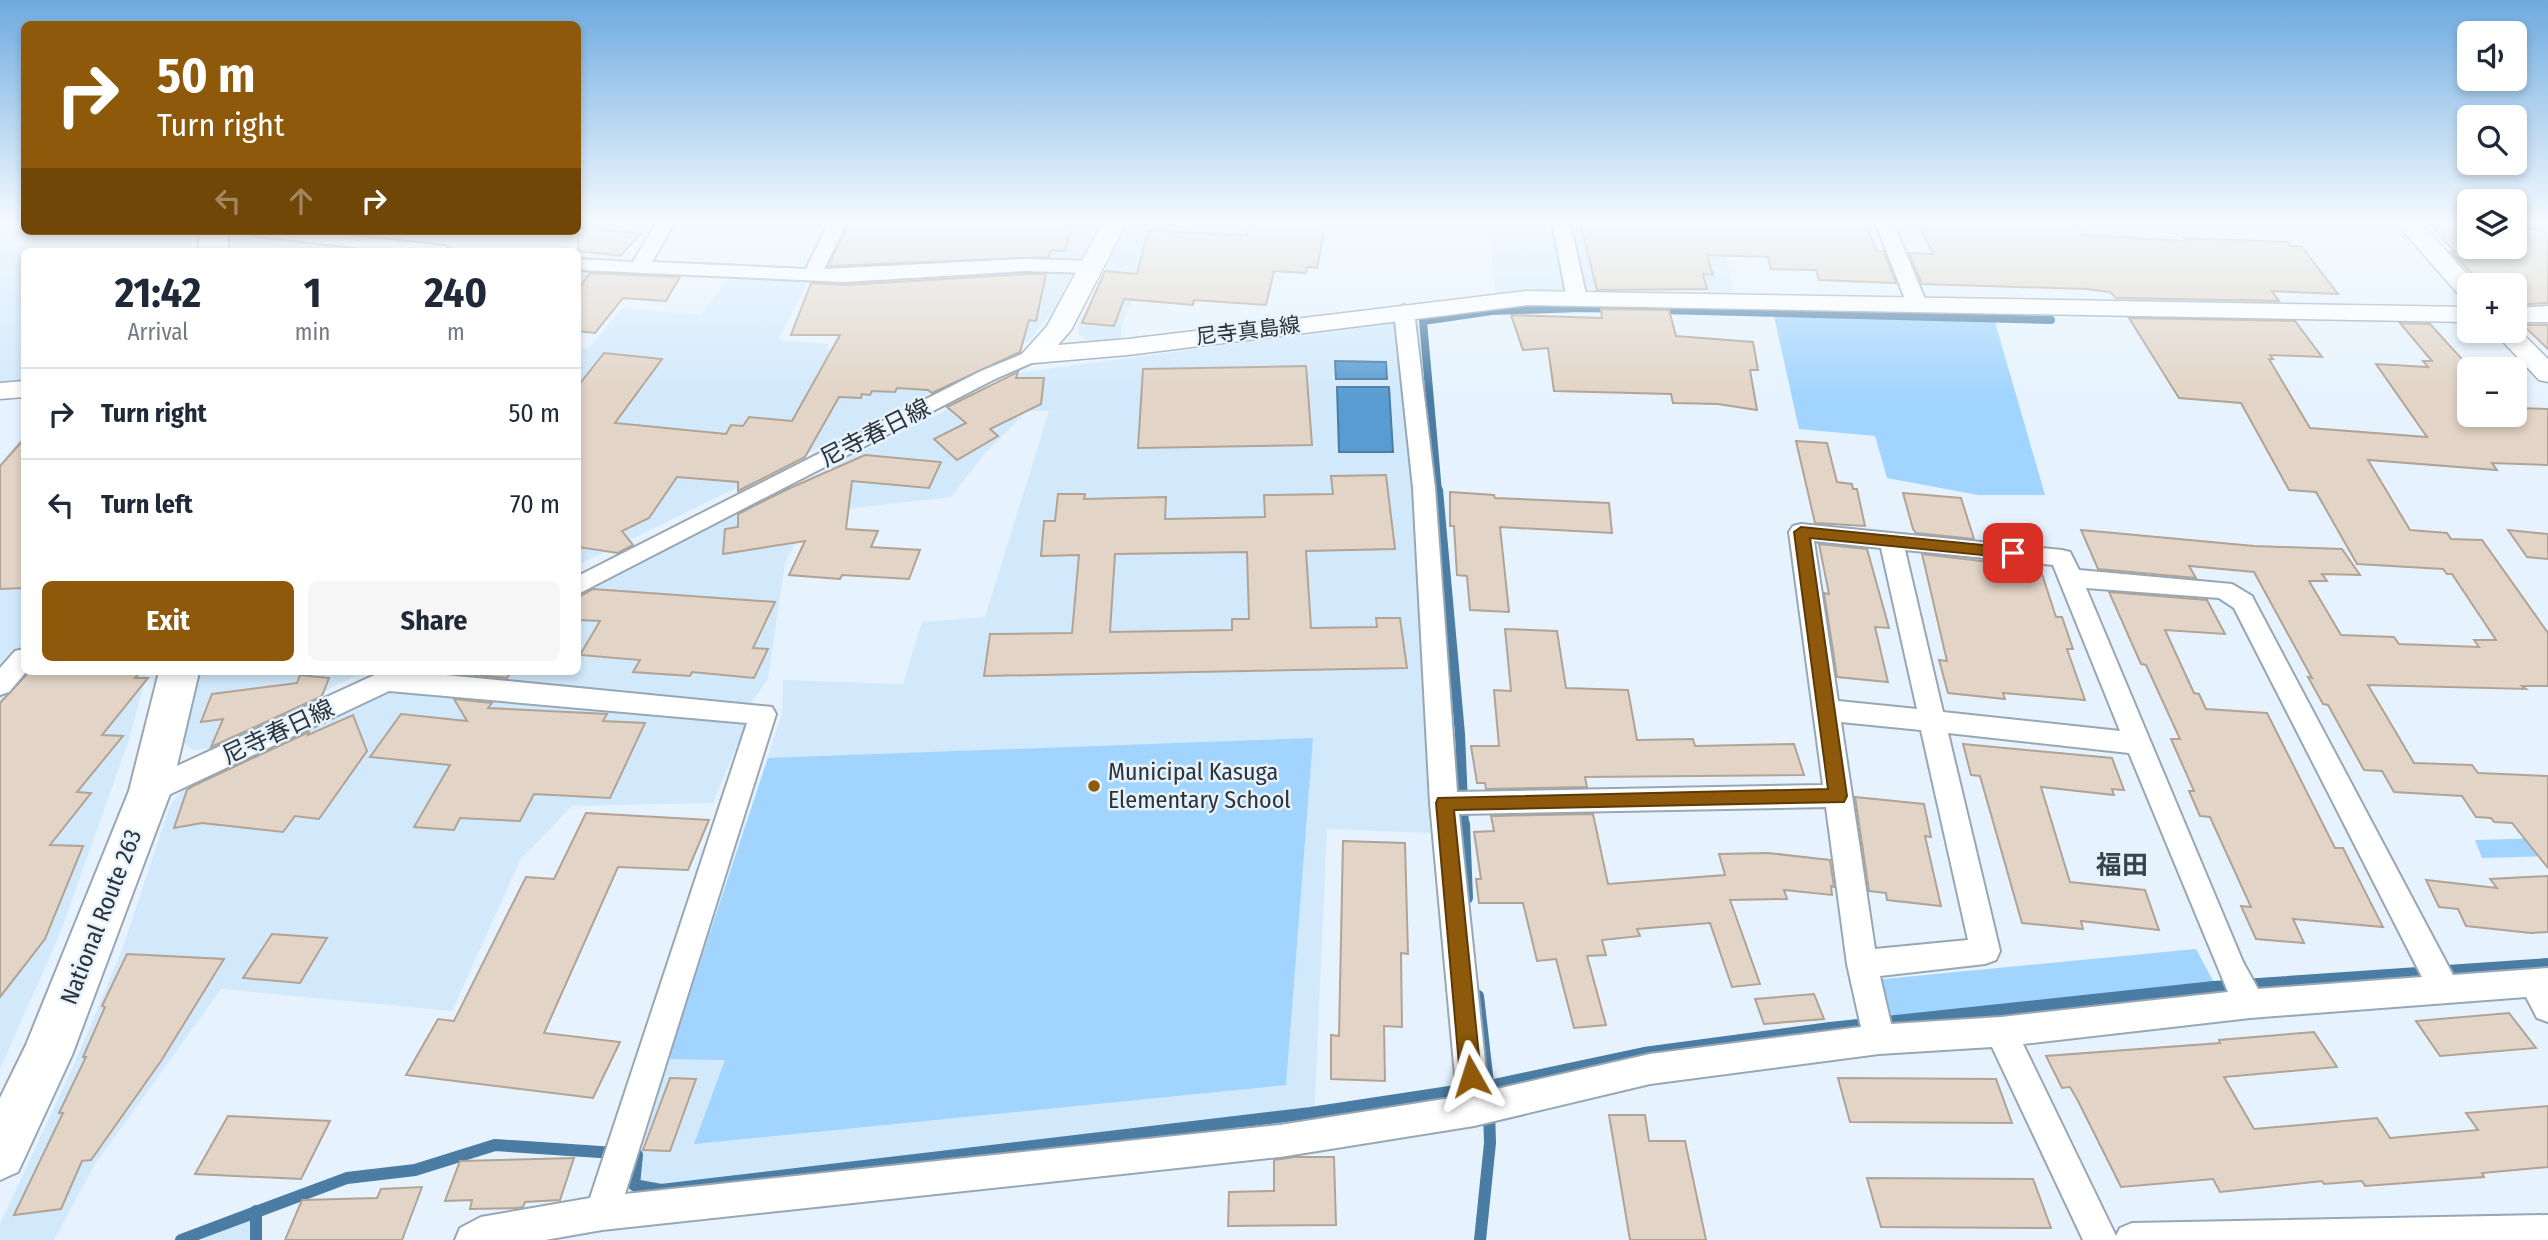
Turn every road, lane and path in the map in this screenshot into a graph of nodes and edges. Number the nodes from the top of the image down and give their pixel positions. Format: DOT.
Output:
graph roads {
  1 [pos="1086,280"];
  2 [pos="1573,280"];
  3 [pos="1907,280"];
  4 [pos="1577,299"];
  5 [pos="1917,304"];
  6 [pos="1404,311"];
  7 [pos="2548,314"];
  8 [pos="2457,315"];
  9 [pos="2527,315"];
  10 [pos="2518,343"];
  11 [pos="1034,355"];
  12 [pos="2548,374"];
  13 [pos="21,389"];
  14 [pos="0,391"];
  15 [pos="1891,541"];
  16 [pos="2070,578"];
  17 [pos="581,584"];
  18 [pos="21,661"];
  19 [pos="178,675"];
  20 [pos="396,676"];
  21 [pos="0,685"];
  22 [pos="1826,710"];
  23 [pos="1930,721"];
  24 [pos="2136,743"];
  25 [pos="150,791"];
  26 [pos="1838,796"];
  27 [pos="1444,803"];
  28 [pos="1862,964"];
  29 [pos="2444,989"];
  30 [pos="2543,991"];
  31 [pos="2250,1004"];
  32 [pos="1875,1025"];
  33 [pos="2001,1032"];
  34 [pos="1489,1107"];
  35 [pos="0,1154"];
  36 [pos="602,1213"];
  37 [pos="2548,1232"];
  38 [pos="472,1240"];
  39 [pos="2101,1240"];
  40 [pos="2132,1240"];
  1 -- 11 [label="street, 尼寺春日線"];
  2 -- 4 [label="street"];
  3 -- 5 [label="street"];
  4 -- 5 [label="street, 尼寺真島線"];
  4 -- 6 [label="street, 尼寺真島線"];
  5 -- 8 [label="street, 尼寺真島線"];
  6 -- 11 [label="street, 尼寺真島線"];
  6 -- 27 [label="street"];
  7 -- 9 [label="street"];
  10 -- 12 [label="street"];
  11 -- 17 [label="street, 尼寺春日線"];
  13 -- 14 [label="street"];
  15 -- 16 [label="street"];
  15 -- 22 [label="street"];
  15 -- 23 [label="street"];
  16 -- 24 [label="street"];
  16 -- 29 [label="street"];
  18 -- 21 [label="street"];
  19 -- 25 [label="highway, National Route 263"];
  20 -- 25 [label="street, 尼寺春日線"];
  20 -- 36 [label="street"];
  22 -- 23 [label="street"];
  22 -- 26 [label="street"];
  23 -- 24 [label="street"];
  23 -- 28 [label="street"];
  24 -- 31 [label="street"];
  25 -- 35 [label="highway, National Route 263"];
  26 -- 27 [label="street"];
  26 -- 28 [label="street"];
  27 -- 34 [label="street"];
  28 -- 32 [label="street"];
  29 -- 30 [label="street"];
  29 -- 31 [label="street"];
  31 -- 33 [label="street"];
  32 -- 33 [label="street"];
  32 -- 34 [label="street"];
  33 -- 39 [label="street"];
  34 -- 36 [label="street"];
  36 -- 38 [label="street"];
  37 -- 40 [label="street"];
}
